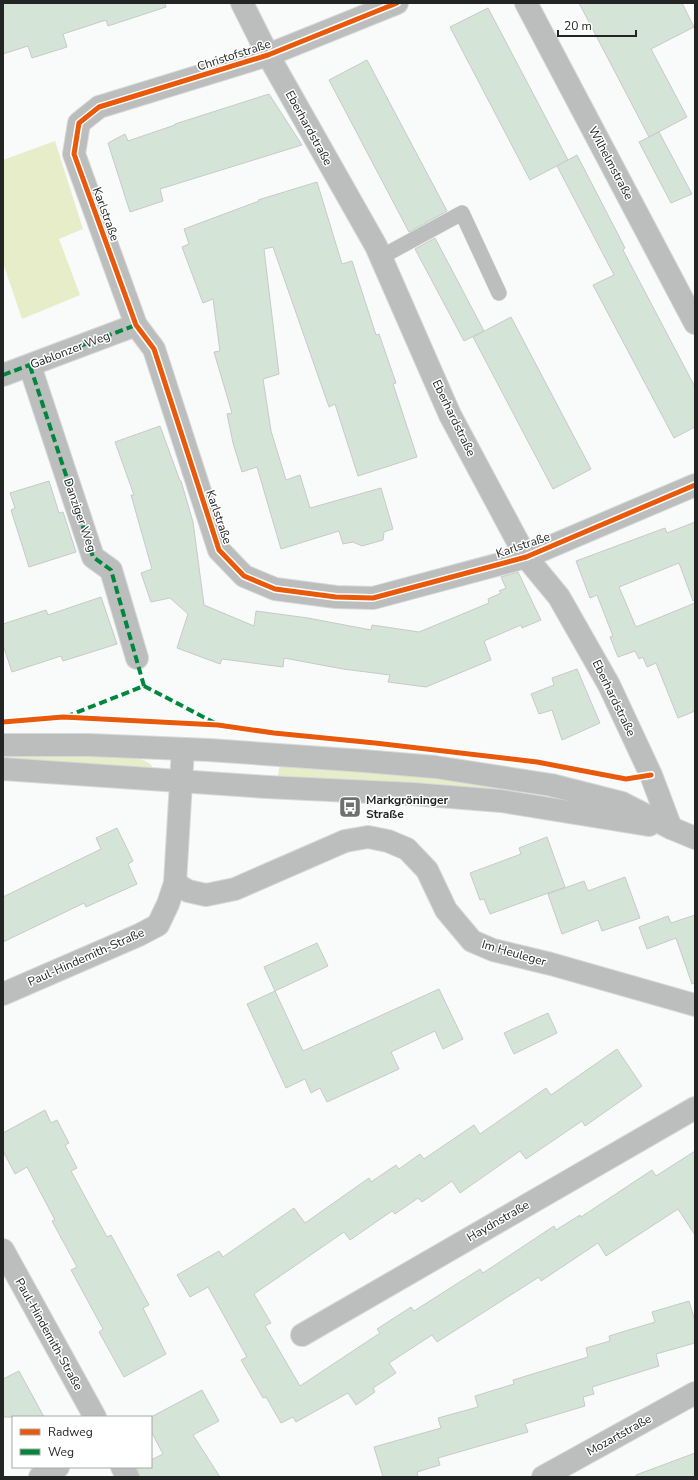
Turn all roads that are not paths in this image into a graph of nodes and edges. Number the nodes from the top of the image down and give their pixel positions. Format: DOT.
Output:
graph roads {
  1 [pos="242,3"];
  2 [pos="397,3"];
  3 [pos="526,3"];
  4 [pos="268,55"];
  5 [pos="79,123"];
  6 [pos="381,258"];
  7 [pos="499,293"];
  8 [pos="695,323"];
  9 [pos="136,324"];
  10 [pos="30,366"];
  11 [pos="3,375"];
  12 [pos="695,485"];
  13 [pos="526,557"];
  14 [pos="137,658"];
  15 [pos="3,745"];
  16 [pos="183,749"];
  17 [pos="3,769"];
  18 [pos="181,780"];
  19 [pos="671,828"];
  20 [pos="695,838"];
  21 [pos="175,884"];
  22 [pos="3,994"];
  23 [pos="695,1005"];
  24 [pos="695,1108"];
  25 [pos="3,1250"];
  26 [pos="302,1335"];
  27 [pos="695,1393"];
  28 [pos="94,1416"];
  29 [pos="56,1468"];
  30 [pos="123,1468"];
  31 [pos="40,1477"];
  32 [pos="128,1477"];
  33 [pos="544,1477"];
  1 -- 4 [label="street, Eberhardstraße"];
  2 -- 4 [label="street, Christofstraße"];
  3 -- 8 [label="street, Wilhelmstraße"];
  4 -- 5 [label="street, Christofstraße"];
  4 -- 6 [label="street, Eberhardstraße"];
  5 -- 9 [label="street, Karlstraße"];
  6 -- 7 [label="lane"];
  6 -- 13 [label="street, Eberhardstraße"];
  9 -- 10 [label="street, Gablonzer Weg"];
  9 -- 13 [label="street, Karlstraße"];
  10 -- 11 [label="street, Gablonzer Weg"];
  10 -- 14 [label="street, Danziger Weg"];
  12 -- 13 [label="street, Karlstraße"];
  13 -- 19 [label="street, Eberhardstraße"];
  15 -- 16 [label="street"];
  16 -- 18 [label="street, Paul-Hindemith-Straße"];
  16 -- 19 [label="street"];
  17 -- 18 [label="street"];
  18 -- 19 [label="street"];
  18 -- 21 [label="street, Paul-Hindemith-Straße"];
  19 -- 20 [label="street"];
  21 -- 22 [label="street, Paul-Hindemith-Straße"];
  21 -- 23 [label="street, Im Heuleger"];
  24 -- 26 [label="street, Haydnstraße"];
  25 -- 28 [label="street, Paul-Hindemith-Straße"];
  27 -- 33 [label="street, Mozartstraße"];
  29 -- 31 [label="street"];
  30 -- 32 [label="street"];
}
